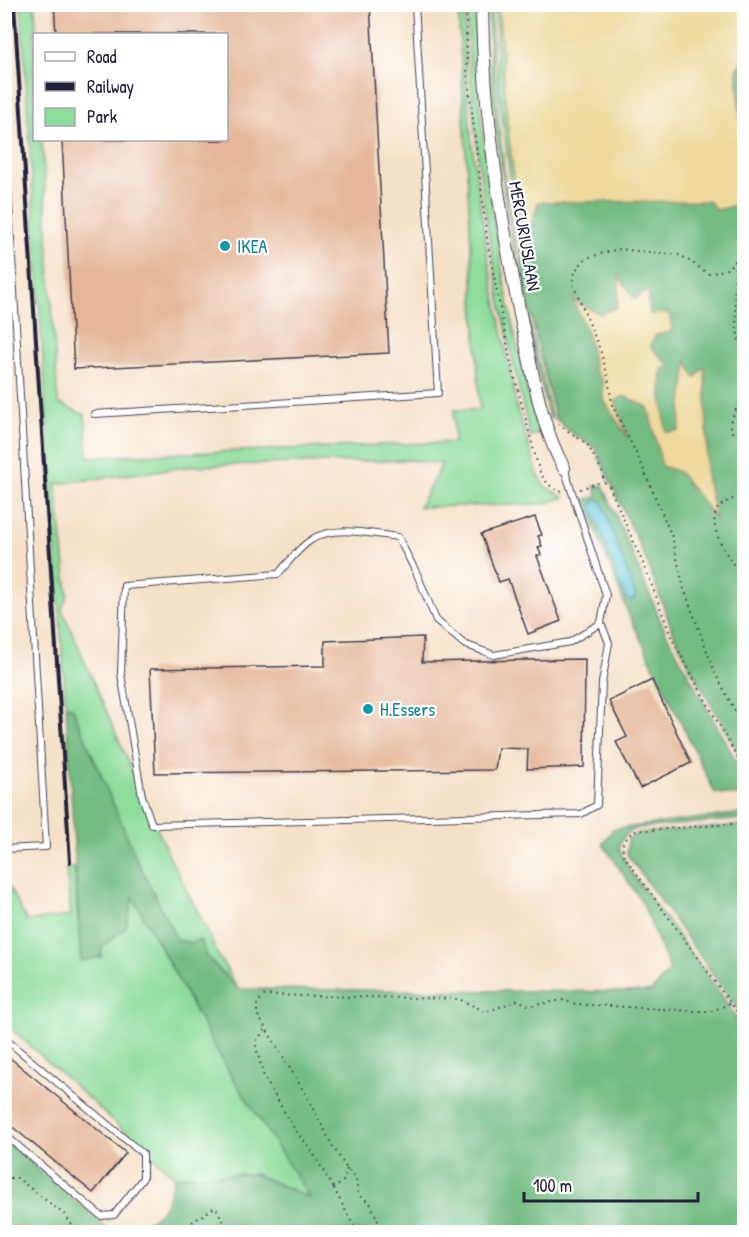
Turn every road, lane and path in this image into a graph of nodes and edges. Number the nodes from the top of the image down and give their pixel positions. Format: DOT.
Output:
graph roads {
  1 [pos="415,4"];
  2 [pos="482,4"];
  3 [pos="744,75"];
  4 [pos="744,95"];
  5 [pos="4,118"];
  6 [pos="744,252"];
  7 [pos="735,261"];
  8 [pos="744,361"];
  9 [pos="744,393"];
  10 [pos="94,414"];
  11 [pos="554,420"];
  12 [pos="744,434"];
  13 [pos="564,468"];
  14 [pos="744,494"];
  15 [pos="744,578"];
  16 [pos="601,623"];
  17 [pos="744,733"];
  18 [pos="744,770"];
  19 [pos="744,823"];
  20 [pos="4,849"];
  21 [pos="731,1003"];
  22 [pos="744,1022"];
  23 [pos="265,1030"];
  24 [pos="4,1038"];
  25 [pos="4,1134"];
  26 [pos="347,1169"];
  27 [pos="4,1178"];
  28 [pos="334,1189"];
  29 [pos="77,1233"];
  30 [pos="177,1233"];
  31 [pos="230,1233"];
  32 [pos="355,1233"];
  33 [pos="383,1233"];
  1 -- 10 [label="lane"];
  2 -- 13 [label="street, MERCURIUSLAAN"];
  3 -- 4 [label="path"];
  5 -- 20 [label="lane"];
  6 -- 7 [label="path"];
  7 -- 8 [label="path"];
  7 -- 17 [label="path"];
  9 -- 12 [label="path"];
  11 -- 18 [label="path"];
  13 -- 16 [label="lane"];
  14 -- 15 [label="path"];
  16 -- 16 [label="lane"];
  19 -- 21 [label="path"];
  21 -- 22 [label="path"];
  21 -- 23 [label="path"];
  23 -- 26 [label="path"];
  23 -- 28 [label="path"];
  24 -- 25 [label="lane"];
  26 -- 28 [label="path"];
  26 -- 33 [label="path"];
  27 -- 29 [label="path"];
  28 -- 32 [label="path"];
  30 -- 31 [label="path"];
}
